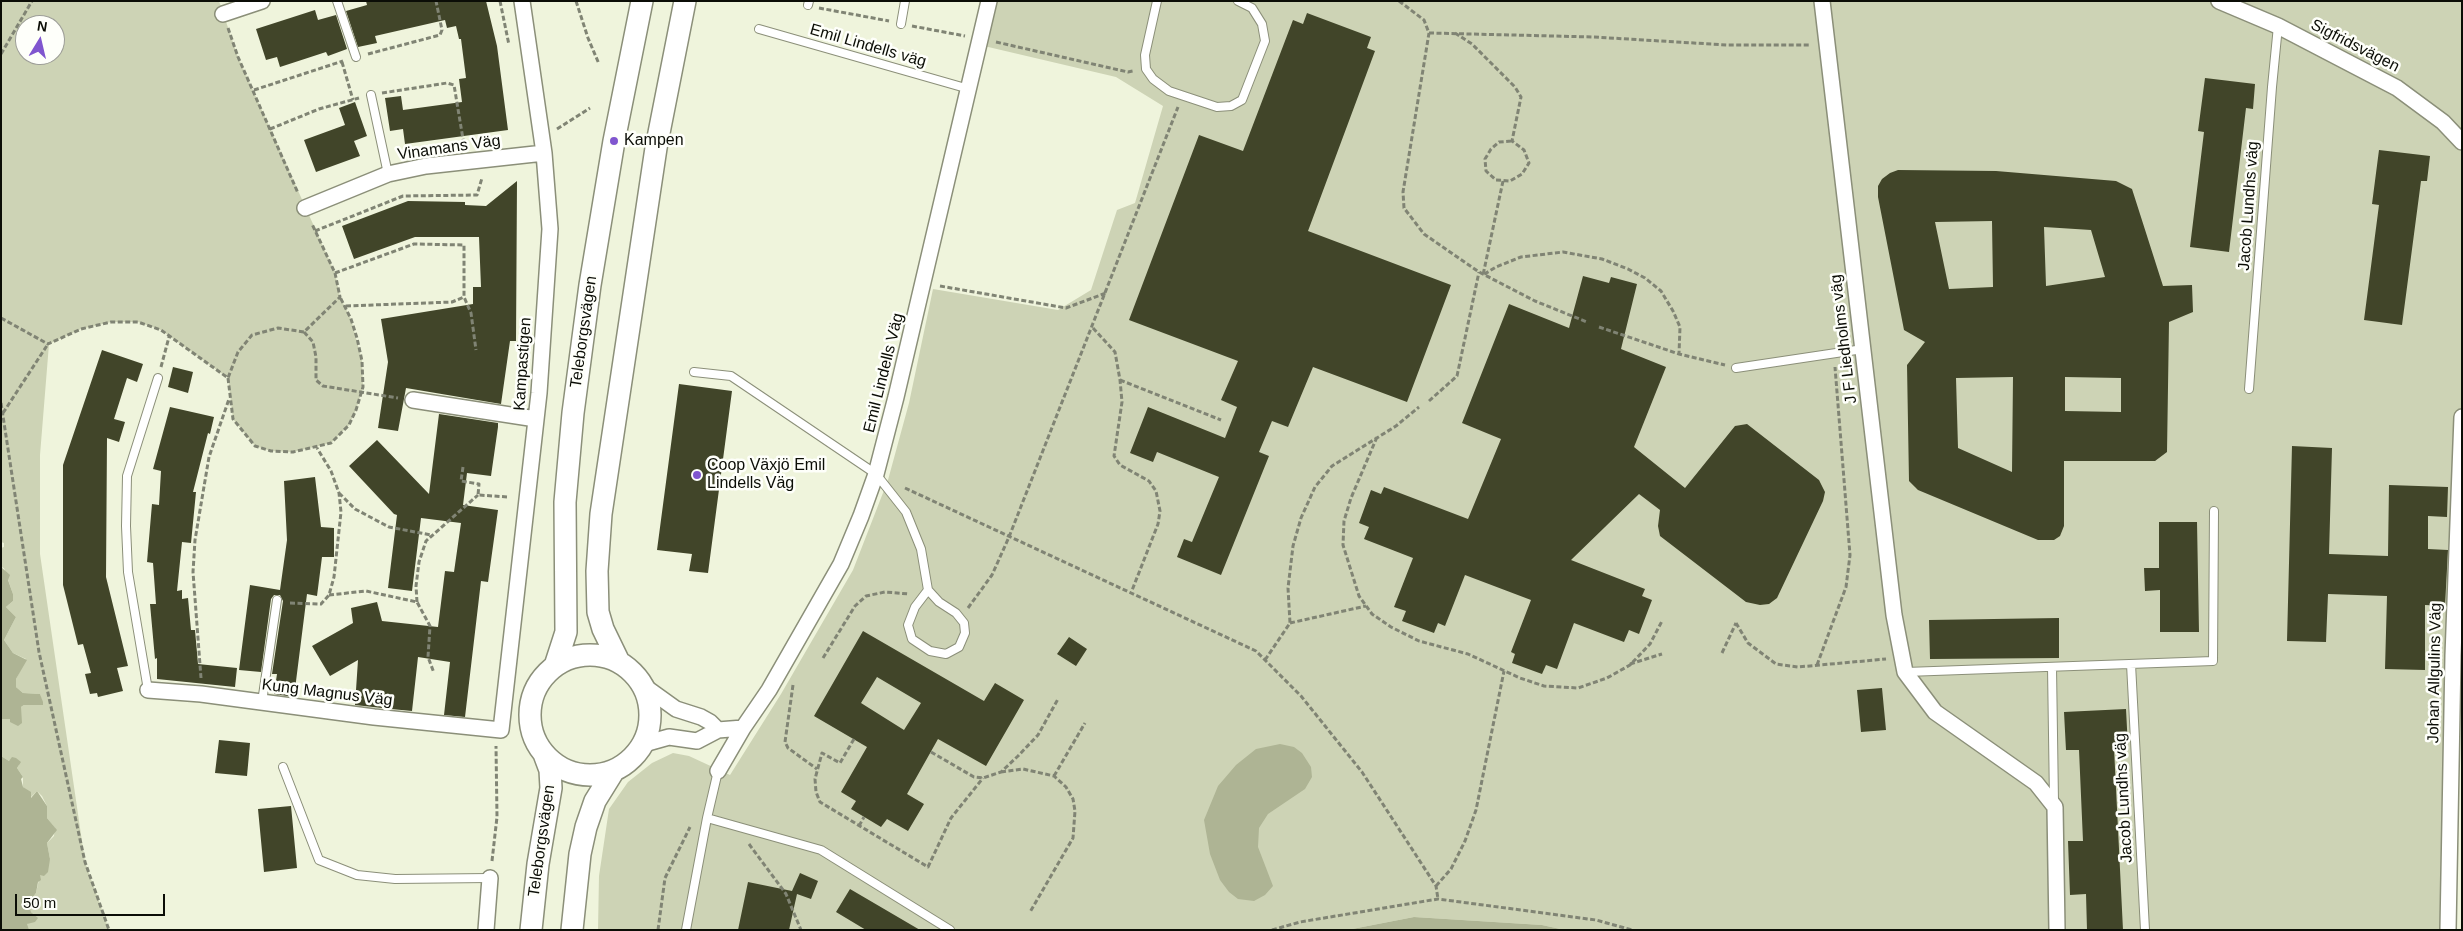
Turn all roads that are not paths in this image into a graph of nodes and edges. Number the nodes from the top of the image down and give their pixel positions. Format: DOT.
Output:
graph roads {
  1 [pos="262,1"];
  2 [pos="337,1"];
  3 [pos="522,1"];
  4 [pos="642,1"];
  5 [pos="685,1"];
  6 [pos="905,1"];
  7 [pos="989,1"];
  8 [pos="1157,1"];
  9 [pos="1238,1"];
  10 [pos="1822,1"];
  11 [pos="2218,1"];
  12 [pos="2241,6"];
  13 [pos="223,14"];
  14 [pos="901,24"];
  15 [pos="2278,26"];
  16 [pos="759,29"];
  17 [pos="356,57"];
  18 [pos="969,89"];
  19 [pos="371,94"];
  20 [pos="2462,142"];
  21 [pos="543,145"];
  22 [pos="388,174"];
  23 [pos="305,208"];
  24 [pos="1862,349"];
  25 [pos="1736,368"];
  26 [pos="694,372"];
  27 [pos="158,378"];
  28 [pos="2249,389"];
  29 [pos="414,400"];
  30 [pos="2462,417"];
  31 [pos="536,419"];
  32 [pos="876,474"];
  33 [pos="2214,511"];
  34 [pos="928,590"];
  35 [pos="277,600"];
  36 [pos="619,662"];
  37 [pos="2130,664"];
  38 [pos="1903,665"];
  39 [pos="555,666"];
  40 [pos="2052,667"];
  41 [pos="644,686"];
  42 [pos="148,690"];
  43 [pos="262,702"];
  44 [pos="743,728"];
  45 [pos="496,730"];
  46 [pos="718,730"];
  47 [pos="644,744"];
  48 [pos="544,754"];
  49 [pos="284,767"];
  50 [pos="718,771"];
  51 [pos="613,772"];
  52 [pos="2054,807"];
  53 [pos="707,818"];
  54 [pos="490,878"];
  55 [pos="486,930"];
  56 [pos="531,930"];
  57 [pos="572,930"];
  58 [pos="686,930"];
  59 [pos="950,930"];
  60 [pos="2057,930"];
  61 [pos="2145,930"];
  62 [pos="2448,930"];
  1 -- 13 [label="street"];
  2 -- 17 [label="lane"];
  3 -- 21 [label="street, Kampastigen"];
  4 -- 39 [label="main road, Teleborgsvägen"];
  5 -- 36 [label="main road"];
  6 -- 14 [label="lane"];
  7 -- 18 [label="street, Emil Lindells Väg"];
  8 -- 9 [label="lane"];
  10 -- 24 [label="street, J F Liedholms väg"];
  11 -- 12 [label="street, Sigfridsvägen"];
  12 -- 15 [label="street, Sigfridsvägen"];
  15 -- 20 [label="street, Sigfridsvägen"];
  15 -- 28 [label="lane, Jacob Lundhs väg"];
  16 -- 18 [label="lane, Emil Lindells väg"];
  18 -- 32 [label="street, Emil Lindells Väg"];
  19 -- 22 [label="lane"];
  21 -- 22 [label="street, Vinamans Väg"];
  21 -- 31 [label="street, Kampastigen"];
  22 -- 23 [label="street, Vinamans Väg"];
  24 -- 25 [label="lane"];
  24 -- 38 [label="street, J F Liedholms väg"];
  26 -- 32 [label="lane"];
  27 -- 42 [label="lane"];
  29 -- 31 [label="street"];
  30 -- 62 [label="street, Johan Allgulins Väg"];
  31 -- 45 [label="street, Kampastigen"];
  32 -- 34 [label="lane"];
  32 -- 44 [label="street, Emil Lindells Väg"];
  33 -- 37 [label="lane"];
  34 -- 34 [label="lane"];
  35 -- 43 [label="lane"];
  36 -- 39 [label="main road"];
  36 -- 41 [label="main road"];
  37 -- 40 [label="lane"];
  37 -- 61 [label="lane, Jacob Lundhs väg"];
  38 -- 40 [label="lane"];
  38 -- 52 [label="street, J F Liedholms väg"];
  39 -- 48 [label="main road"];
  40 -- 52 [label="lane"];
  41 -- 46 [label="street"];
  41 -- 47 [label="main road"];
  42 -- 43 [label="street, Kung Magnus Väg"];
  43 -- 45 [label="street, Kung Magnus Väg"];
  44 -- 46 [label="street"];
  44 -- 50 [label="street, Emil Lindells Väg"];
  46 -- 47 [label="street"];
  47 -- 51 [label="main road"];
  48 -- 51 [label="main road"];
  48 -- 56 [label="main road, Teleborgsvägen"];
  49 -- 54 [label="lane"];
  50 -- 53 [label="lane"];
  51 -- 57 [label="main road"];
  52 -- 60 [label="street"];
  53 -- 58 [label="lane"];
  53 -- 59 [label="lane"];
  54 -- 55 [label="street"];
}
